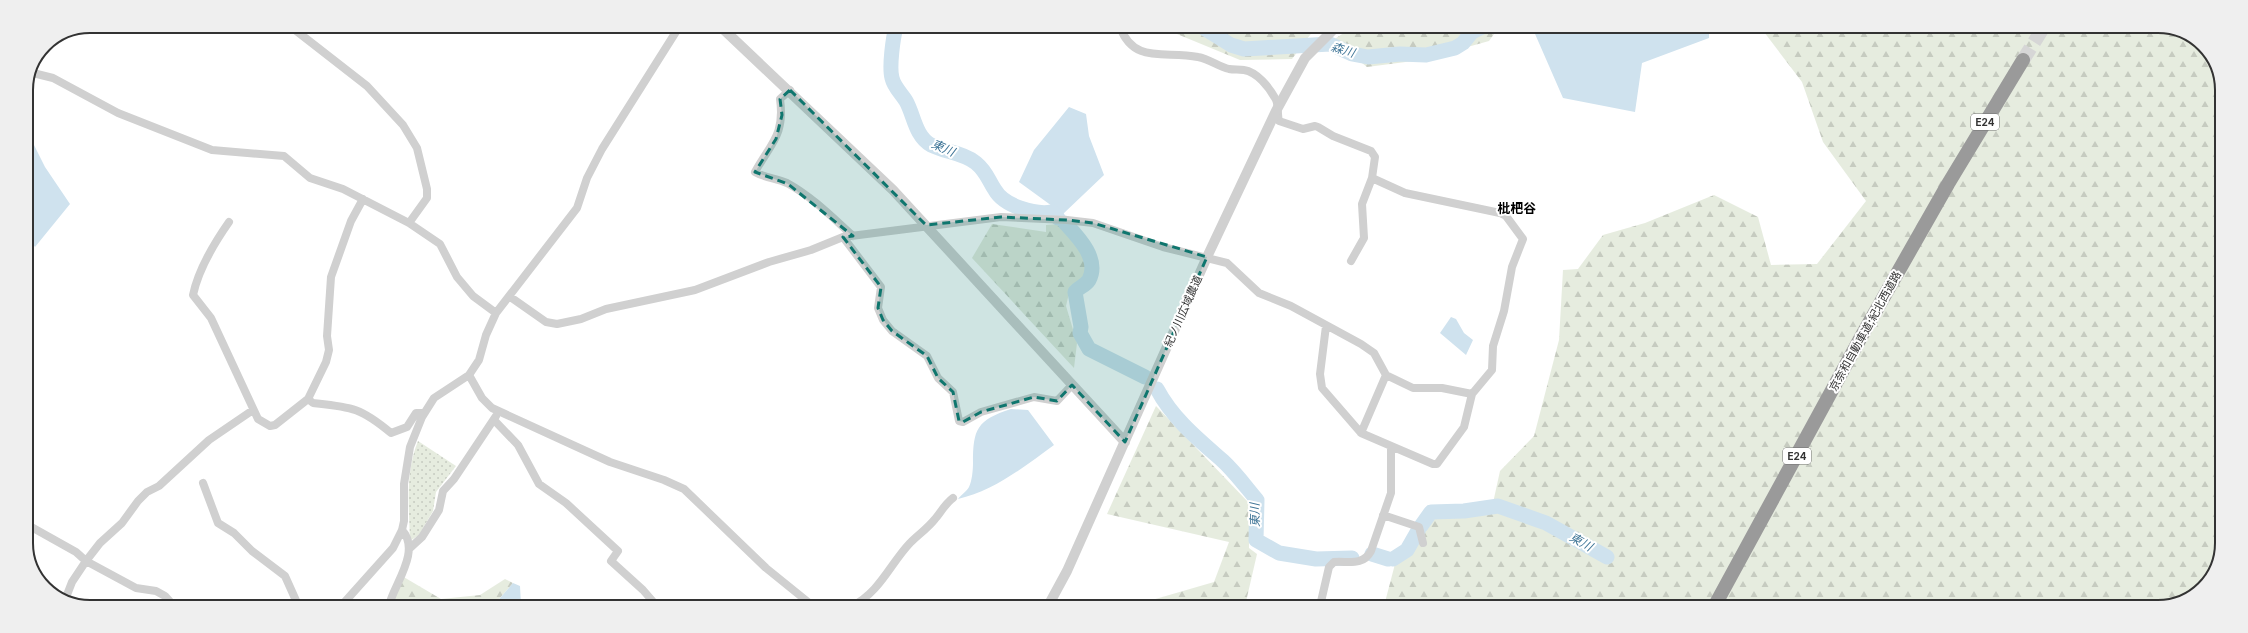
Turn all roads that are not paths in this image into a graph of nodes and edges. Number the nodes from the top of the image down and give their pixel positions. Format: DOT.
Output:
graph roads {
  1 [pos="299,33"];
  2 [pos="675,33"];
  3 [pos="728,33"];
  4 [pos="1122,33"];
  5 [pos="1330,33"];
  6 [pos="2023,60"];
  7 [pos="35,74"];
  8 [pos="790,90"];
  9 [pos="1276,111"];
  10 [pos="1372,178"];
  11 [pos="363,199"];
  12 [pos="229,222"];
  13 [pos="408,223"];
  14 [pos="926,225"];
  15 [pos="853,236"];
  16 [pos="843,237"];
  17 [pos="1207,257"];
  18 [pos="1351,261"];
  19 [pos="509,296"];
  20 [pos="496,313"];
  21 [pos="1326,326"];
  22 [pos="469,374"];
  23 [pos="1386,375"];
  24 [pos="1072,386"];
  25 [pos="1472,394"];
  26 [pos="308,399"];
  27 [pos="253,410"];
  28 [pos="498,411"];
  29 [pos="424,413"];
  30 [pos="494,420"];
  31 [pos="1361,433"];
  32 [pos="1125,442"];
  33 [pos="1391,448"];
  34 [pos="204,483"];
  35 [pos="953,498"];
  36 [pos="1383,515"];
  37 [pos="33,528"];
  38 [pos="402,530"];
  39 [pos="1424,543"];
  40 [pos="410,548"];
  41 [pos="86,561"];
  42 [pos="67,595"];
  43 [pos="169,600"];
  44 [pos="296,600"];
  45 [pos="346,600"];
  46 [pos="391,600"];
  47 [pos="651,600"];
  48 [pos="805,600"];
  49 [pos="860,600"];
  50 [pos="1051,600"];
  51 [pos="1321,600"];
  52 [pos="1718,600"];
  1 -- 13 [label="street"];
  2 -- 19 [label="street"];
  3 -- 8 [label="street"];
  4 -- 9 [label="street"];
  5 -- 9 [label="street, 紀ノ川広域農道"];
  6 -- 52 [label="highway, 京奈和自動車道;紀北西道路 / E24"];
  7 -- 11 [label="street"];
  8 -- 14 [label="street"];
  8 -- 15 [label="street"];
  9 -- 10 [label="street"];
  9 -- 17 [label="street, 紀ノ川広域農道"];
  10 -- 18 [label="street"];
  10 -- 25 [label="street"];
  11 -- 13 [label="street"];
  11 -- 26 [label="street"];
  12 -- 27 [label="street"];
  13 -- 20 [label="street"];
  14 -- 15 [label="street"];
  14 -- 17 [label="street"];
  14 -- 24 [label="street"];
  15 -- 16 [label="street"];
  16 -- 19 [label="street"];
  16 -- 24 [label="street"];
  17 -- 21 [label="street"];
  17 -- 32 [label="street, 紀ノ川広域農道"];
  19 -- 20 [label="street"];
  20 -- 22 [label="street"];
  21 -- 23 [label="street"];
  21 -- 31 [label="street"];
  22 -- 28 [label="street"];
  22 -- 29 [label="street"];
  23 -- 25 [label="street"];
  23 -- 31 [label="street"];
  24 -- 32 [label="street"];
  25 -- 33 [label="street"];
  26 -- 27 [label="street"];
  26 -- 29 [label="street"];
  27 -- 41 [label="street"];
  28 -- 30 [label="street"];
  28 -- 48 [label="street"];
  29 -- 38 [label="street"];
  30 -- 40 [label="street"];
  30 -- 47 [label="street"];
  31 -- 33 [label="street"];
  32 -- 50 [label="street, 紀ノ川広域農道"];
  33 -- 36 [label="street"];
  34 -- 44 [label="street"];
  35 -- 49 [label="street"];
  36 -- 39 [label="street"];
  36 -- 51 [label="street"];
  37 -- 41 [label="street"];
  38 -- 40 [label="street"];
  38 -- 45 [label="street"];
  40 -- 46 [label="street"];
  41 -- 42 [label="street"];
  41 -- 43 [label="street"];
}
